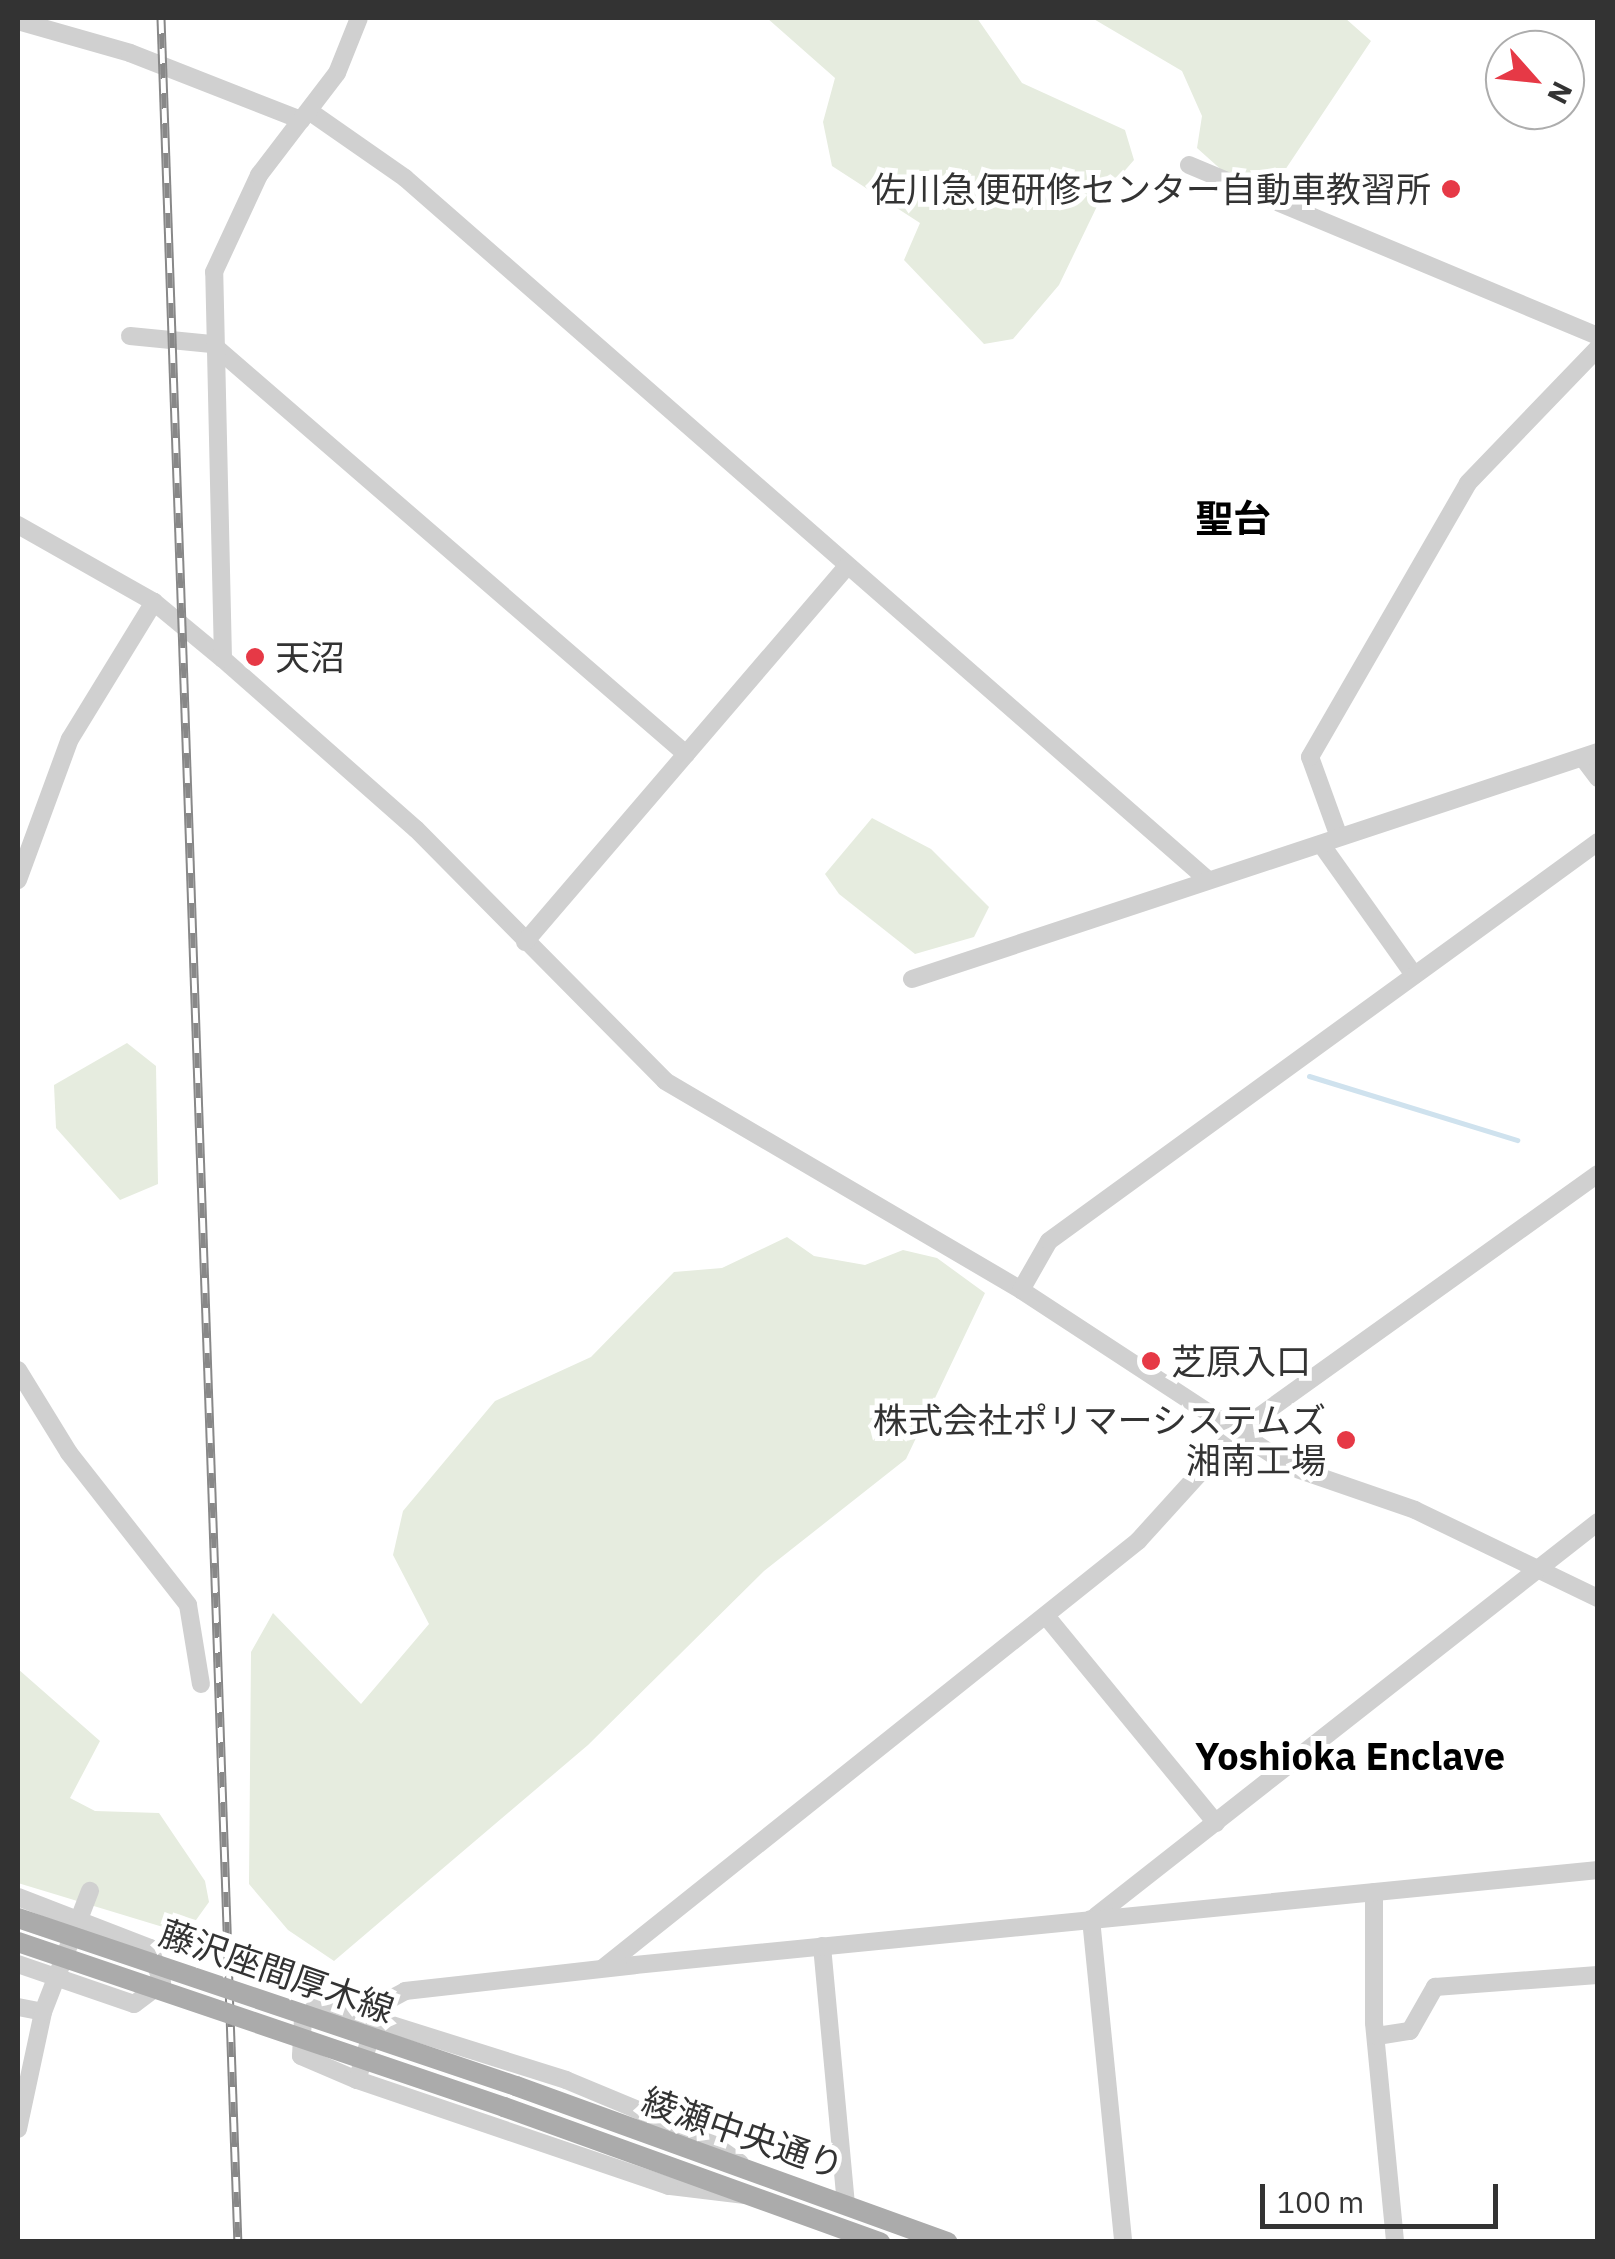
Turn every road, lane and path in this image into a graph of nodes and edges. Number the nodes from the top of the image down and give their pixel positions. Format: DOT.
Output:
graph roads {
  1 [pos="359,18"];
  2 [pos="18,22"];
  3 [pos="305,116"];
  4 [pos="1189,165"];
  5 [pos="130,336"];
  6 [pos="1598,336"];
  7 [pos="212,344"];
  8 [pos="1598,348"];
  9 [pos="18,525"];
  10 [pos="848,566"];
  11 [pos="154,602"];
  12 [pos="222,659"];
  13 [pos="686,754"];
  14 [pos="1590,755"];
  15 [pos="1598,778"];
  16 [pos="1340,837"];
  17 [pos="1598,842"];
  18 [pos="1321,844"];
  19 [pos="1206,879"];
  20 [pos="18,880"];
  21 [pos="525,942"];
  22 [pos="1414,975"];
  23 [pos="912,979"];
  24 [pos="1598,1174"];
  25 [pos="1021,1290"];
  26 [pos="18,1370"];
  27 [pos="1236,1433"];
  28 [pos="1598,1522"];
  29 [pos="1538,1566"];
  30 [pos="1598,1598"];
  31 [pos="1046,1616"];
  32 [pos="201,1684"];
  33 [pos="1216,1822"];
  34 [pos="1598,1870"];
  35 [pos="90,1892"];
  36 [pos="1374,1892"];
  37 [pos="18,1897"];
  38 [pos="77,1916"];
  39 [pos="18,1918"];
  40 [pos="1091,1919"];
  41 [pos="18,1942"];
  42 [pos="822,1946"];
  43 [pos="18,1964"];
  44 [pos="603,1968"];
  45 [pos="1598,1975"];
  46 [pos="54,1978"];
  47 [pos="18,2006"];
  48 [pos="43,2012"];
  49 [pos="375,2016"];
  50 [pos="1376,2036"];
  51 [pos="357,2080"];
  52 [pos="516,2086"];
  53 [pos="504,2107"];
  54 [pos="18,2129"];
  55 [pos="753,2172"];
  56 [pos="750,2195"];
  57 [pos="846,2204"];
  58 [pos="880,2242"];
  59 [pos="948,2242"];
  60 [pos="1123,2242"];
  61 [pos="1395,2242"];
  1 -- 3 [label="street"];
  2 -- 3 [label="street"];
  3 -- 7 [label="street"];
  3 -- 10 [label="street"];
  4 -- 6 [label="street"];
  5 -- 7 [label="street"];
  7 -- 12 [label="street"];
  7 -- 13 [label="street"];
  8 -- 16 [label="street"];
  9 -- 11 [label="street"];
  10 -- 13 [label="street"];
  10 -- 19 [label="street"];
  11 -- 12 [label="street"];
  11 -- 20 [label="street"];
  12 -- 21 [label="street"];
  13 -- 21 [label="street"];
  14 -- 15 [label="street"];
  14 -- 16 [label="street"];
  16 -- 18 [label="street"];
  17 -- 22 [label="street"];
  18 -- 19 [label="street"];
  18 -- 22 [label="street"];
  19 -- 23 [label="street"];
  21 -- 25 [label="street"];
  22 -- 25 [label="street"];
  24 -- 27 [label="street"];
  25 -- 27 [label="street"];
  26 -- 32 [label="street"];
  27 -- 29 [label="street"];
  27 -- 31 [label="street"];
  28 -- 29 [label="street"];
  29 -- 30 [label="street"];
  29 -- 33 [label="street"];
  31 -- 33 [label="street"];
  31 -- 44 [label="street"];
  33 -- 40 [label="street"];
  34 -- 36 [label="street"];
  35 -- 38 [label="street"];
  36 -- 40 [label="street"];
  36 -- 50 [label="street"];
  37 -- 38 [label="street"];
  38 -- 46 [label="street"];
  38 -- 46 [label="street"];
  39 -- 52 [label="main road, 藤沢座間厚木線, bridge"];
  40 -- 42 [label="street"];
  40 -- 60 [label="street"];
  41 -- 53 [label="main road, 藤沢座間厚木線, bridge"];
  42 -- 44 [label="street"];
  42 -- 57 [label="street"];
  43 -- 46 [label="street"];
  44 -- 49 [label="street"];
  45 -- 50 [label="street"];
  46 -- 48 [label="street"];
  47 -- 48 [label="street"];
  48 -- 54 [label="street"];
  49 -- 51 [label="street"];
  49 -- 51 [label="street"];
  49 -- 55 [label="street"];
  50 -- 61 [label="street"];
  51 -- 56 [label="street"];
  52 -- 55 [label="main road, 綾瀬中央通り"];
  53 -- 56 [label="main road, 綾瀬中央通り"];
  55 -- 57 [label="main road, 綾瀬中央通り"];
  56 -- 58 [label="main road, 綾瀬中央通り"];
  57 -- 59 [label="main road, 綾瀬中央通り"];
}
